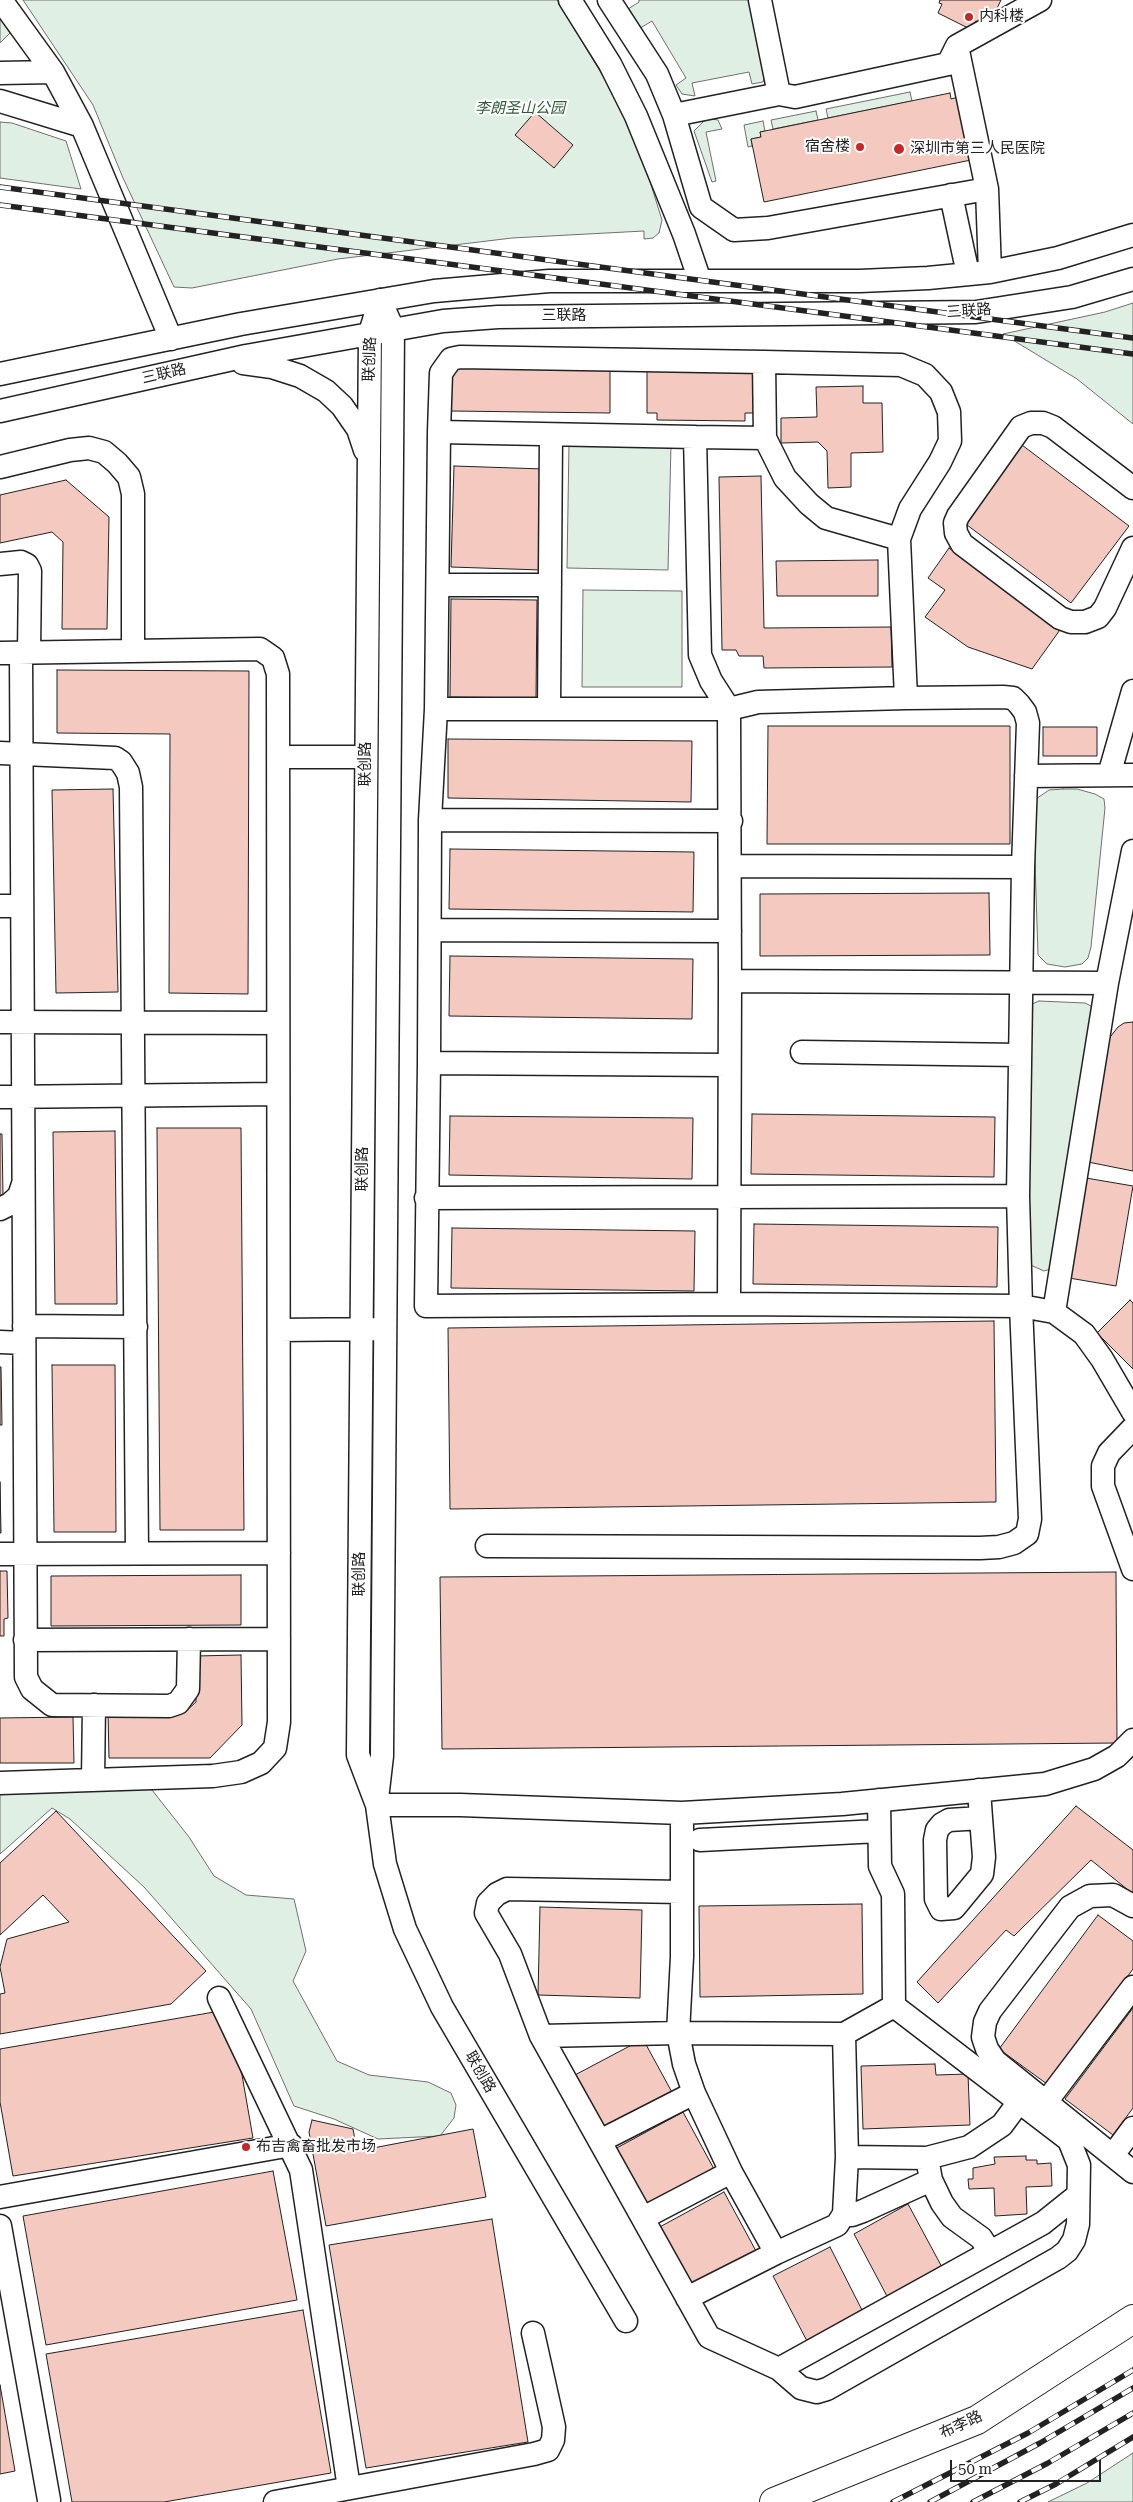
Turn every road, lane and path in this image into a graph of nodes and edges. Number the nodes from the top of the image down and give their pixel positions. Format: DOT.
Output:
graph roads {
  1 [pos="1,0"];
  2 [pos="570,0"];
  3 [pos="609,0"];
  4 [pos="760,0"];
  5 [pos="1040,0"];
  6 [pos="957,46"];
  7 [pos="53,72"];
  8 [pos="0,73"];
  9 [pos="779,94"];
  10 [pos="0,101"];
  11 [pos="674,115"];
  12 [pos="82,126"];
  13 [pos="987,189"];
  14 [pos="951,195"];
  15 [pos="1133,235"];
  16 [pos="979,273"];
  17 [pos="1133,279"];
  18 [pos="700,281"];
  19 [pos="380,300"];
  20 [pos="393,329"];
  21 [pos="370,333"];
  22 [pos="170,338"];
  23 [pos="764,362"];
  24 [pos="215,363"];
  25 [pos="0,374"];
  26 [pos="0,411"];
  27 [pos="439,432"];
  28 [pos="551,435"];
  29 [pos="695,438"];
  30 [pos="765,438"];
  31 [pos="368,458"];
  32 [pos="0,467"];
  33 [pos="1133,488"];
  34 [pos="899,539"];
  35 [pos="1133,548"];
  36 [pos="0,564"];
  37 [pos="438,585"];
  38 [pos="550,585"];
  39 [pos="133,651"];
  40 [pos="17,653"];
  41 [pos="1133,691"];
  42 [pos="906,698"];
  43 [pos="436,709"];
  44 [pos="549,709"];
  45 [pos="729,709"];
  46 [pos="10,752"];
  47 [pos="279,757"];
  48 [pos="366,757"];
  49 [pos="1109,775"];
  50 [pos="1133,775"];
  51 [pos="1026,776"];
  52 [pos="430,820"];
  53 [pos="730,822"];
  54 [pos="1133,851"];
  55 [pos="730,866"];
  56 [pos="1023,867"];
  57 [pos="1129,897"];
  58 [pos="11,906"];
  59 [pos="430,930"];
  60 [pos="730,931"];
  61 [pos="730,981"];
  62 [pos="1022,982"];
  63 [pos="1107,983"];
  64 [pos="0,1022"];
  65 [pos="22,1022"];
  66 [pos="134,1022"];
  67 [pos="278,1023"];
  68 [pos="802,1052"];
  69 [pos="1020,1055"];
  70 [pos="429,1063"];
  71 [pos="728,1065"];
  72 [pos="278,1094"];
  73 [pos="134,1096"];
  74 [pos="0,1097"];
  75 [pos="23,1097"];
  76 [pos="23,1184"];
  77 [pos="1018,1196"];
  78 [pos="426,1198"];
  79 [pos="729,1198"];
  80 [pos="0,1209"];
  81 [pos="729,1304"];
  82 [pos="1021,1306"];
  83 [pos="1054,1312"];
  84 [pos="136,1327"];
  85 [pos="362,1329"];
  86 [pos="385,1329"];
  87 [pos="279,1330"];
  88 [pos="24,1335"];
  89 [pos="0,1342"];
  90 [pos="1133,1412"];
  91 [pos="1133,1428"];
  92 [pos="487,1546"];
  93 [pos="137,1553"];
  94 [pos="279,1553"];
  95 [pos="0,1554"];
  96 [pos="24,1554"];
  97 [pos="1133,1569"];
  98 [pos="189,1639"];
  99 [pos="25,1640"];
  100 [pos="279,1640"];
  101 [pos="94,1704"];
  102 [pos="1133,1740"];
  103 [pos="93,1780"];
  104 [pos="0,1783"];
  105 [pos="979,1790"];
  106 [pos="879,1800"];
  107 [pos="377,1805"];
  108 [pos="682,1813"];
  109 [pos="981,1818"];
  110 [pos="879,1830"];
  111 [pos="700,1840"];
  112 [pos="682,1892"];
  113 [pos="1133,1906"];
  114 [pos="1133,1987"];
  115 [pos="219,1998"];
  116 [pos="894,2006"];
  117 [pos="678,2033"];
  118 [pos="844,2034"];
  119 [pos="541,2036"];
  120 [pos="694,2093"];
  121 [pos="1019,2102"];
  122 [pos="1046,2102"];
  123 [pos="1133,2128"];
  124 [pos="600,2142"];
  125 [pos="291,2146"];
  126 [pos="1113,2156"];
  127 [pos="847,2157"];
  128 [pos="927,2158"];
  129 [pos="731,2172"];
  130 [pos="1133,2172"];
  131 [pos="931,2180"];
  132 [pos="1078,2195"];
  133 [pos="0,2197"];
  134 [pos="844,2214"];
  135 [pos="642,2218"];
  136 [pos="0,2226"];
  137 [pos="990,2252"];
  138 [pos="776,2253"];
  139 [pos="687,2298"];
  140 [pos="1133,2319"];
  141 [pos="626,2322"];
  142 [pos="9,2333"];
  143 [pos="533,2333"];
  144 [pos="779,2368"];
  145 [pos="349,2488"];
  146 [pos="46,2501"];
  147 [pos="275,2502"];
  148 [pos="774,2502"];
  1 -- 7 [label="street"];
  2 -- 18 [label="street"];
  3 -- 11 [label="street"];
  4 -- 9 [label="street"];
  5 -- 6 [label="street"];
  6 -- 9 [label="street"];
  6 -- 13 [label="street"];
  7 -- 8 [label="street"];
  7 -- 12 [label="street"];
  9 -- 11 [label="street"];
  10 -- 12 [label="street"];
  11 -- 14 [label="street"];
  12 -- 22 [label="street"];
  13 -- 14 [label="street"];
  13 -- 16 [label="street"];
  14 -- 16 [label="street"];
  15 -- 16 [label="street"];
  16 -- 18 [label="street"];
  17 -- 20 [label="street, 三联路"];
  18 -- 19 [label="street"];
  19 -- 20 [label="street, 联创路"];
  19 -- 21 [label="street, 联创路"];
  19 -- 22 [label="street"];
  20 -- 21 [label="street, 三联路"];
  20 -- 86 [label="street, 联创路"];
  21 -- 24 [label="street, 三联路"];
  21 -- 31 [label="street, 联创路"];
  22 -- 25 [label="street"];
  23 -- 27 [label="street"];
  23 -- 30 [label="street"];
  23 -- 34 [label="street"];
  24 -- 26 [label="street, 三联路"];
  24 -- 31 [label="street"];
  27 -- 28 [label="street"];
  27 -- 37 [label="street"];
  28 -- 29 [label="street"];
  28 -- 38 [label="street"];
  29 -- 30 [label="street"];
  29 -- 45 [label="street"];
  30 -- 34 [label="street"];
  31 -- 48 [label="street, 联创路"];
  32 -- 39 [label="street"];
  33 -- 35 [label="street"];
  34 -- 42 [label="street"];
  36 -- 40 [label="street"];
  37 -- 38 [label="street"];
  37 -- 43 [label="street"];
  38 -- 44 [label="street"];
  39 -- 40 [label="street"];
  39 -- 47 [label="street"];
  40 -- 46 [label="street"];
  41 -- 49 [label="street"];
  42 -- 45 [label="street"];
  42 -- 51 [label="street"];
  43 -- 44 [label="street"];
  43 -- 52 [label="street"];
  44 -- 45 [label="street"];
  45 -- 53 [label="street"];
  46 -- 58 [label="street"];
  46 -- 66 [label="street"];
  47 -- 48 [label="street"];
  47 -- 67 [label="street"];
  48 -- 85 [label="street, 联创路"];
  49 -- 50 [label="street"];
  49 -- 51 [label="street"];
  51 -- 56 [label="street"];
  52 -- 53 [label="street"];
  52 -- 59 [label="street"];
  53 -- 55 [label="street"];
  54 -- 57 [label="street"];
  55 -- 56 [label="street"];
  55 -- 60 [label="street"];
  56 -- 62 [label="street"];
  57 -- 63 [label="street"];
  58 -- 65 [label="street"];
  59 -- 60 [label="street"];
  59 -- 70 [label="street"];
  60 -- 61 [label="street"];
  61 -- 62 [label="street"];
  61 -- 71 [label="street"];
  62 -- 63 [label="street"];
  62 -- 69 [label="street"];
  63 -- 83 [label="street"];
  64 -- 65 [label="street"];
  65 -- 66 [label="street"];
  65 -- 75 [label="street"];
  66 -- 67 [label="street"];
  66 -- 73 [label="street"];
  67 -- 72 [label="street"];
  68 -- 69 [label="street"];
  69 -- 77 [label="street"];
  70 -- 71 [label="street"];
  70 -- 78 [label="street"];
  71 -- 79 [label="street"];
  72 -- 73 [label="street"];
  72 -- 87 [label="street"];
  73 -- 75 [label="street"];
  73 -- 84 [label="street"];
  74 -- 75 [label="street"];
  75 -- 76 [label="street"];
  76 -- 80 [label="street"];
  76 -- 88 [label="street"];
  77 -- 79 [label="street"];
  77 -- 82 [label="street"];
  78 -- 79 [label="street"];
  78 -- 81 [label="street"];
  79 -- 81 [label="street"];
  81 -- 82 [label="street"];
  82 -- 83 [label="street"];
  82 -- 92 [label="street"];
  83 -- 90 [label="street"];
  84 -- 88 [label="street"];
  84 -- 93 [label="street"];
  85 -- 86 [label="street"];
  85 -- 87 [label="street"];
  85 -- 107 [label="street, 联创路"];
  86 -- 107 [label="street, 联创路"];
  87 -- 94 [label="street"];
  88 -- 89 [label="street"];
  88 -- 96 [label="street"];
  91 -- 97 [label="street"];
  93 -- 94 [label="street"];
  93 -- 96 [label="street"];
  94 -- 100 [label="street"];
  95 -- 96 [label="street"];
  96 -- 99 [label="street"];
  98 -- 99 [label="street"];
  98 -- 100 [label="street"];
  98 -- 101 [label="street"];
  99 -- 101 [label="street"];
  100 -- 103 [label="street"];
  101 -- 103 [label="street"];
  102 -- 105 [label="street"];
  103 -- 104 [label="street"];
  105 -- 106 [label="street"];
  105 -- 109 [label="street"];
  106 -- 108 [label="street"];
  106 -- 110 [label="street"];
  107 -- 108 [label="street"];
  107 -- 141 [label="street, 联创路"];
  108 -- 112 [label="street"];
  110 -- 111 [label="street"];
  110 -- 116 [label="street"];
  112 -- 117 [label="street"];
  112 -- 119 [label="street"];
  113 -- 122 [label="street"];
  114 -- 122 [label="street"];
  115 -- 125 [label="street"];
  116 -- 118 [label="street"];
  116 -- 121 [label="street"];
  117 -- 118 [label="street"];
  117 -- 119 [label="street"];
  117 -- 120 [label="street"];
  118 -- 127 [label="street"];
  119 -- 124 [label="street"];
  120 -- 124 [label="street"];
  120 -- 129 [label="street"];
  121 -- 128 [label="street"];
  121 -- 132 [label="street"];
  122 -- 126 [label="street"];
  123 -- 126 [label="street"];
  124 -- 135 [label="street"];
  125 -- 133 [label="street"];
  125 -- 145 [label="street"];
  126 -- 130 [label="street"];
  127 -- 128 [label="street"];
  127 -- 134 [label="street"];
  128 -- 131 [label="street"];
  129 -- 135 [label="street"];
  129 -- 138 [label="street"];
  131 -- 134 [label="street"];
  131 -- 137 [label="street"];
  132 -- 137 [label="street"];
  132 -- 144 [label="street"];
  134 -- 138 [label="street"];
  135 -- 139 [label="street"];
  136 -- 142 [label="street"];
  137 -- 144 [label="street"];
  138 -- 139 [label="street"];
  139 -- 144 [label="street"];
  140 -- 148 [label="main road, 布李路"];
  142 -- 146 [label="street"];
  143 -- 145 [label="street"];
  145 -- 147 [label="street"];
}
